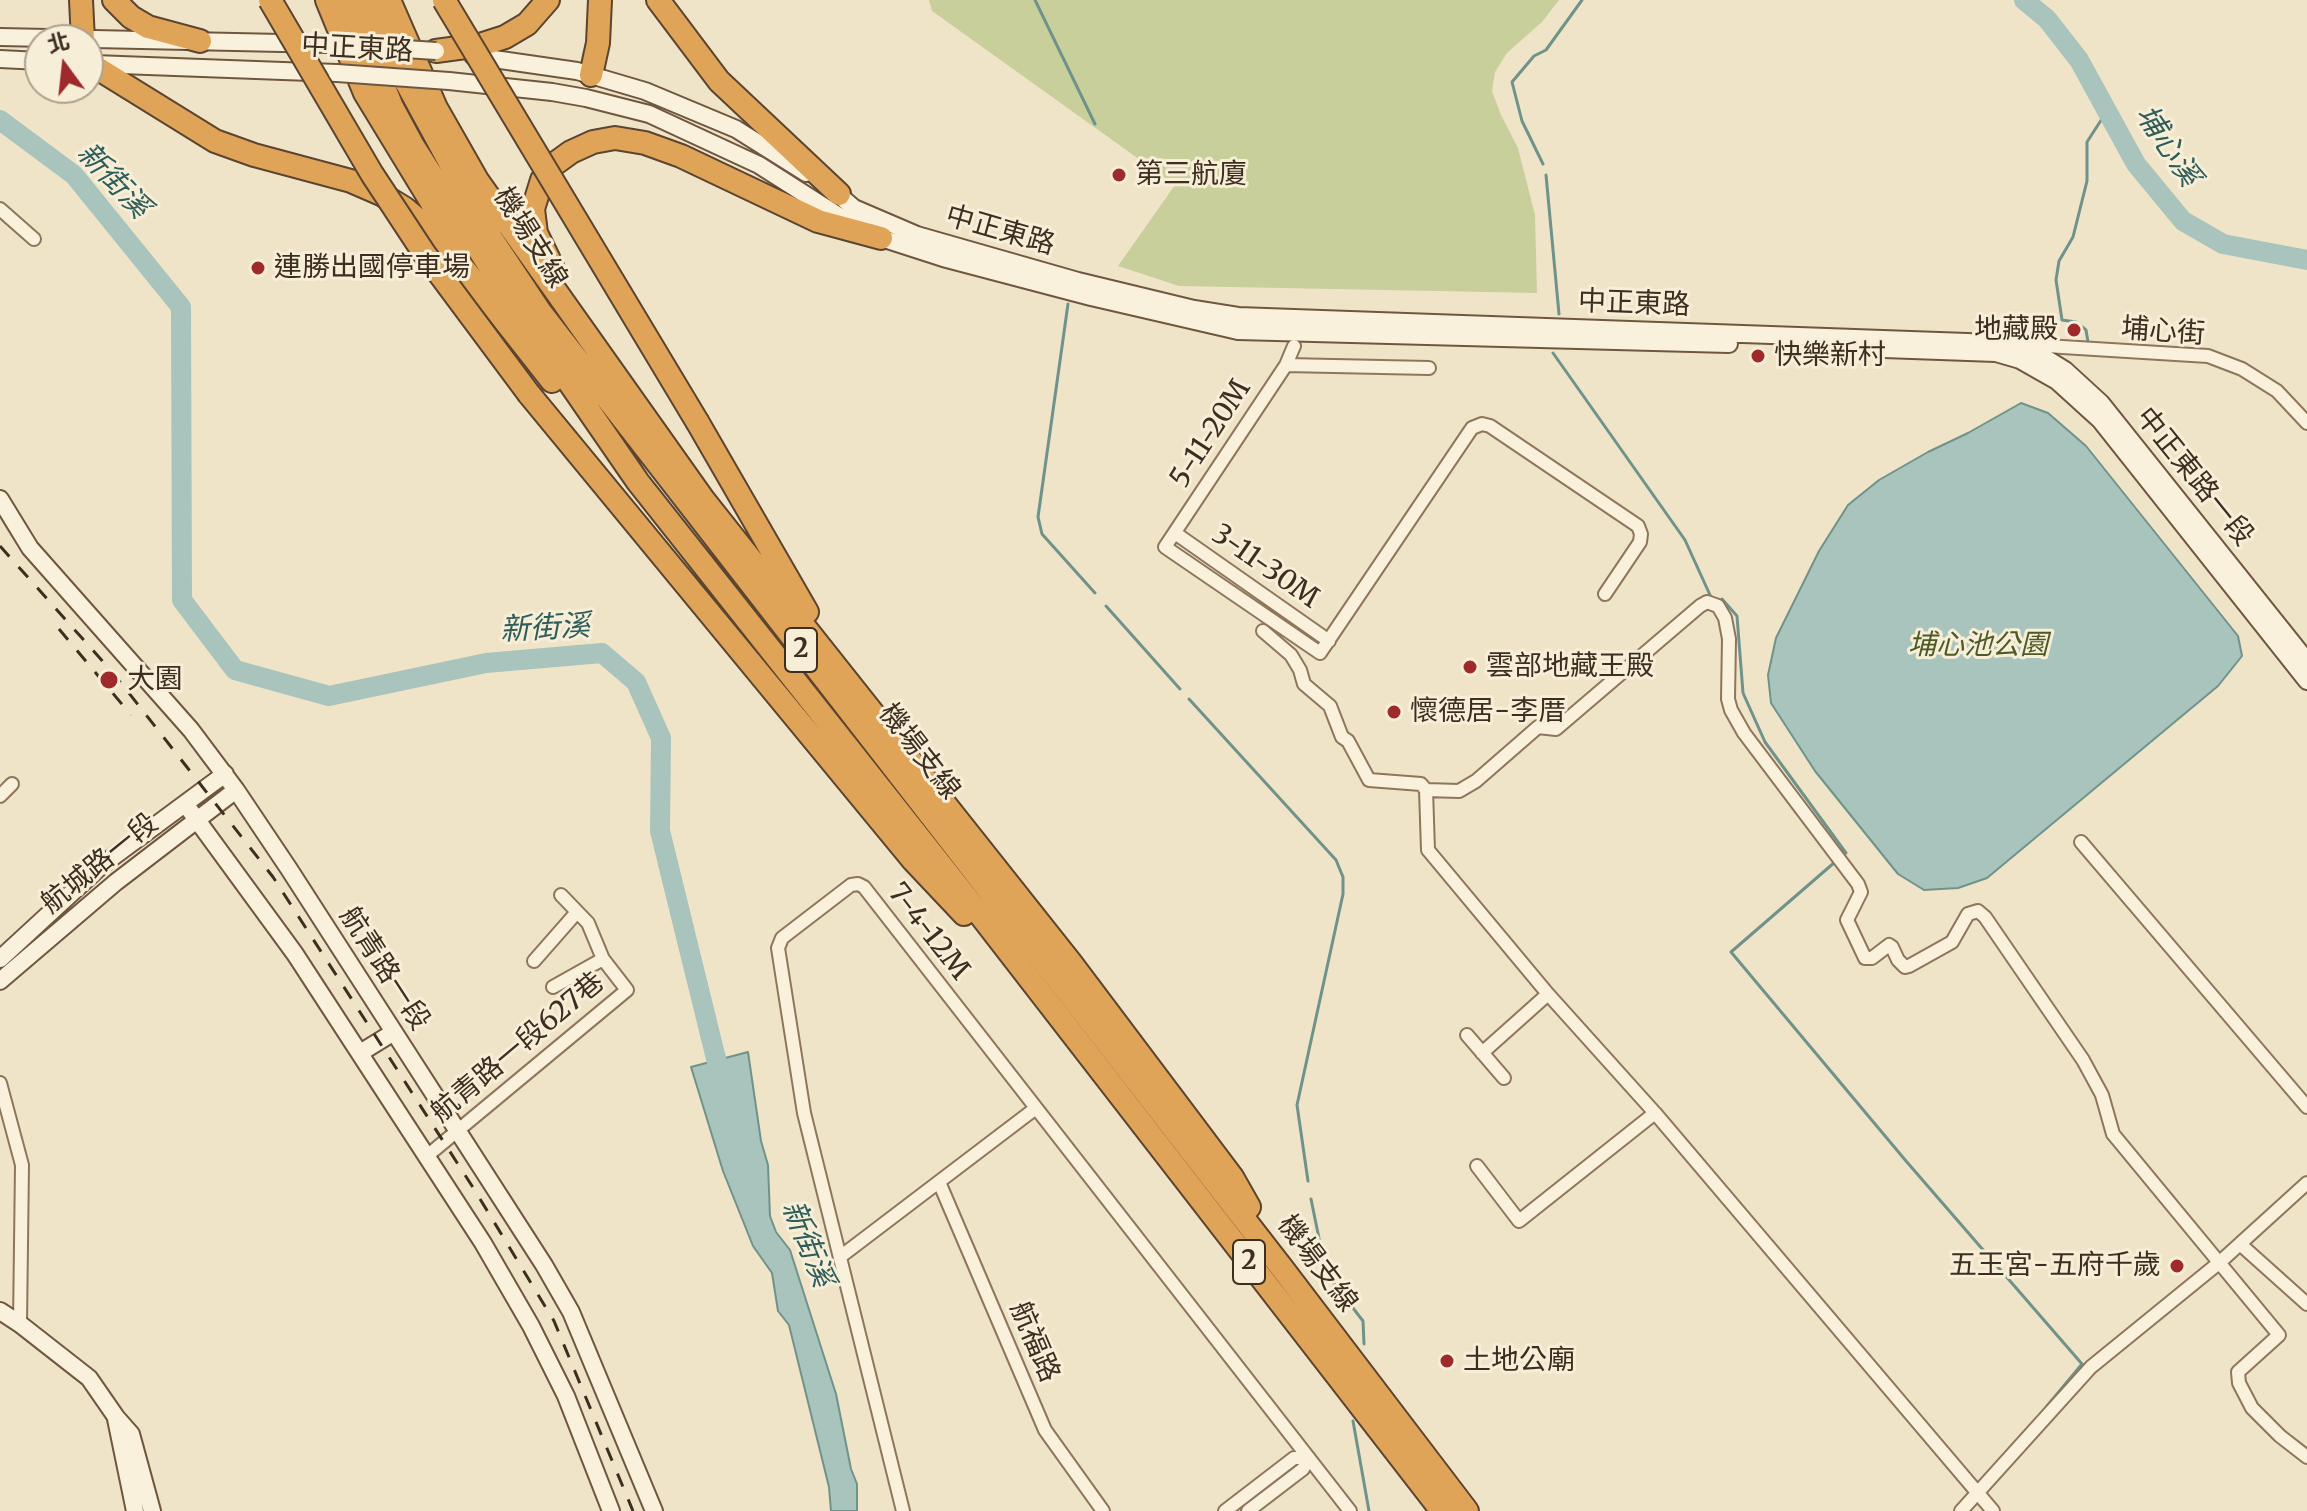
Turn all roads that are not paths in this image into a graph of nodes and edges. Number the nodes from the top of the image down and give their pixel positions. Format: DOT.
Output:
graph roads {
  1 [pos="81,0"];
  2 [pos="114,0"];
  3 [pos="270,0"];
  4 [pos="327,0"];
  5 [pos="349,0"];
  6 [pos="370,0"];
  7 [pos="389,0"];
  8 [pos="444,0"];
  9 [pos="548,0"];
  10 [pos="600,0"];
  11 [pos="658,0"];
  12 [pos="82,24"];
  13 [pos="0,37"];
  14 [pos="24,38"];
  15 [pos="104,40"];
  16 [pos="200,41"];
  17 [pos="436,51"];
  18 [pos="0,59"];
  19 [pos="24,60"];
  20 [pos="104,64"];
  21 [pos="104,72"];
  22 [pos="591,75"];
  23 [pos="586,98"];
  24 [pos="839,194"];
  25 [pos="0,209"];
  26 [pos="881,238"];
  27 [pos="34,239"];
  28 [pos="507,323"];
  29 [pos="2023,344"];
  30 [pos="1294,346"];
  31 [pos="1996,353"];
  32 [pos="1286,365"];
  33 [pos="1429,368"];
  34 [pos="2057,381"];
  35 [pos="636,403"];
  36 [pos="2307,423"];
  37 [pos="0,499"];
  38 [pos="1175,533"];
  39 [pos="1165,547"];
  40 [pos="1605,594"];
  41 [pos="1263,631"];
  42 [pos="1329,641"];
  43 [pos="2307,661"];
  44 [pos="833,663"];
  45 [pos="2307,681"];
  46 [pos="225,774"];
  47 [pos="12,784"];
  48 [pos="236,790"];
  49 [pos="1426,790"];
  50 [pos="0,796"];
  51 [pos="186,805"];
  52 [pos="197,819"];
  53 [pos="2081,842"];
  54 [pos="561,895"];
  55 [pos="577,912"];
  56 [pos="973,924"];
  57 [pos="0,959"];
  58 [pos="603,959"];
  59 [pos="534,961"];
  60 [pos="0,981"];
  61 [pos="553,987"];
  62 [pos="1548,994"];
  63 [pos="1056,1012"];
  64 [pos="394,1032"];
  65 [pos="1467,1035"];
  66 [pos="360,1053"];
  67 [pos="1482,1053"];
  68 [pos="1504,1078"];
  69 [pos="0,1083"];
  70 [pos="2307,1107"];
  71 [pos="1036,1108"];
  72 [pos="1655,1113"];
  73 [pos="458,1132"];
  74 [pos="427,1156"];
  75 [pos="1477,1166"];
  76 [pos="939,1182"];
  77 [pos="2307,1183"];
  78 [pos="2240,1244"];
  79 [pos="840,1257"];
  80 [pos="2220,1262"];
  81 [pos="1282,1268"];
  82 [pos="2307,1304"];
  83 [pos="0,1311"];
  84 [pos="20,1324"];
  85 [pos="116,1417"];
  86 [pos="2307,1457"];
  87 [pos="1309,1458"];
  88 [pos="1977,1493"];
  89 [pos="135,1511"];
  90 [pos="152,1511"];
  91 [pos="611,1511"];
  92 [pos="654,1511"];
  93 [pos="903,1511"];
  94 [pos="1103,1511"];
  95 [pos="1225,1511"];
  96 [pos="1248,1511"];
  97 [pos="1350,1511"];
  98 [pos="1442,1511"];
  99 [pos="1467,1511"];
  100 [pos="1961,1511"];
  101 [pos="1993,1511"];
  1 -- 12 [label="highway"];
  2 -- 16 [label="highway"];
  3 -- 56 [label="highway, bridge"];
  4 -- 28 [label="highway"];
  5 -- 63 [label="highway, 機場支線 / 2"];
  6 -- 81 [label="highway, 機場支線 / 2"];
  7 -- 35 [label="highway"];
  8 -- 44 [label="highway, bridge"];
  9 -- 17 [label="highway"];
  10 -- 22 [label="highway"];
  11 -- 24 [label="highway"];
  13 -- 14 [label="main road, 中正東路"];
  15 -- 16 [label="main road, 中正東路"];
  16 -- 17 [label="main road, 中正東路, bridge"];
  17 -- 22 [label="main road, 中正東路"];
  18 -- 19 [label="main road"];
  20 -- 23 [label="main road, 中正東路, bridge"];
  21 -- 28 [label="highway"];
  22 -- 23 [label="main road"];
  22 -- 24 [label="main road, 中正東路"];
  23 -- 26 [label="main road, 中正東路"];
  24 -- 29 [label="main road, 中正東路"];
  25 -- 27 [label="street"];
  26 -- 31 [label="main road, 中正東路"];
  26 -- 35 [label="highway"];
  28 -- 56 [label="highway"];
  29 -- 31 [label="street, 埔心街"];
  29 -- 36 [label="street, 埔心街"];
  29 -- 43 [label="main road, 中正東路一段"];
  30 -- 32 [label="street, 5-11-20M"];
  31 -- 34 [label="main road, 中正東路"];
  32 -- 33 [label="street"];
  32 -- 38 [label="street, 5-11-20M"];
  34 -- 45 [label="main road, 中正東路一段"];
  35 -- 44 [label="highway"];
  37 -- 46 [label="main road, 航青路一段"];
  38 -- 39 [label="street, 5-11-20M"];
  38 -- 42 [label="street, 3-11-30M"];
  39 -- 42 [label="street, 3-11-30M"];
  40 -- 42 [label="street"];
  41 -- 49 [label="street"];
  44 -- 81 [label="highway"];
  46 -- 48 [label="main road, 航青路一段"];
  46 -- 51 [label="main road, 航城路一段"];
  47 -- 50 [label="street"];
  48 -- 52 [label="main road, 航城路一段"];
  48 -- 64 [label="main road, 航青路一段"];
  49 -- 62 [label="street"];
  49 -- 80 [label="street"];
  51 -- 52 [label="main road"];
  51 -- 57 [label="main road, 航城路一段"];
  52 -- 60 [label="main road, 航城路一段"];
  52 -- 66 [label="main road"];
  53 -- 70 [label="street"];
  54 -- 55 [label="street, 航青路一段627巷"];
  55 -- 58 [label="street, 航青路一段627巷"];
  55 -- 59 [label="street"];
  56 -- 63 [label="highway"];
  58 -- 61 [label="street"];
  58 -- 73 [label="street, 航青路一段627巷"];
  62 -- 67 [label="street"];
  62 -- 72 [label="street"];
  63 -- 98 [label="highway, 機場支線 / 2"];
  64 -- 66 [label="main road"];
  64 -- 73 [label="main road, 航青路一段"];
  65 -- 67 [label="street"];
  66 -- 74 [label="main road"];
  67 -- 68 [label="street"];
  69 -- 84 [label="street"];
  71 -- 76 [label="street"];
  71 -- 79 [label="street, 7-4-12M"];
  71 -- 87 [label="street, 7-4-12M"];
  72 -- 75 [label="street"];
  72 -- 88 [label="street"];
  73 -- 74 [label="street, 航青路一段627巷"];
  73 -- 92 [label="main road, 航青路一段"];
  74 -- 91 [label="main road"];
  76 -- 79 [label="street"];
  76 -- 94 [label="street, 航福路"];
  77 -- 78 [label="street"];
  78 -- 80 [label="street"];
  78 -- 82 [label="street"];
  79 -- 93 [label="street, 7-4-12M"];
  80 -- 86 [label="street"];
  80 -- 88 [label="street"];
  81 -- 99 [label="highway, 機場支線 / 2"];
  83 -- 84 [label="main road"];
  84 -- 85 [label="main road"];
  85 -- 89 [label="main road"];
  85 -- 90 [label="main road"];
  87 -- 95 [label="street"];
  87 -- 96 [label="street"];
  87 -- 97 [label="street, 7-4-12M"];
  88 -- 100 [label="street"];
  88 -- 101 [label="street"];
}
